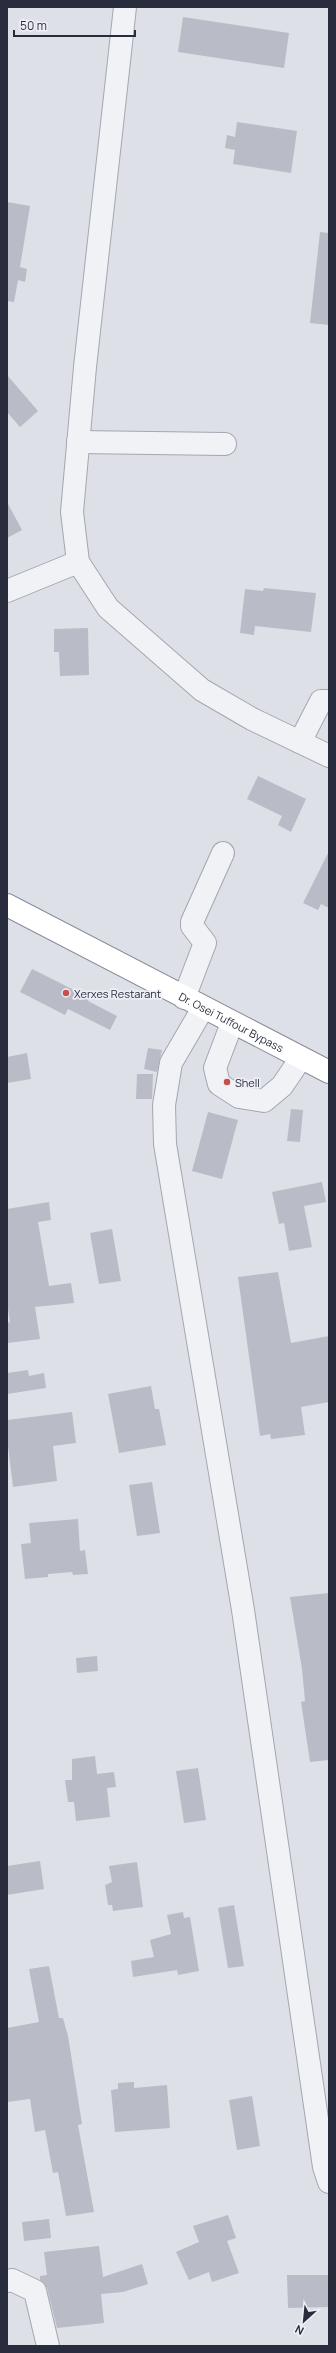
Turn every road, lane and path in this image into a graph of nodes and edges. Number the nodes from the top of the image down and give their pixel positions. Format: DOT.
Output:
graph roads {
  1 [pos="125,7"];
  2 [pos="78,442"];
  3 [pos="225,444"];
  4 [pos="78,562"];
  5 [pos="7,591"];
  6 [pos="329,701"];
  7 [pos="300,742"];
  8 [pos="326,748"];
  9 [pos="223,853"];
  10 [pos="7,905"];
  11 [pos="184,998"];
  12 [pos="203,1008"];
  13 [pos="232,1023"];
  14 [pos="301,1058"];
  15 [pos="329,1072"];
  16 [pos="329,2182"];
  17 [pos="7,2281"];
  18 [pos="48,2346"];
  1 -- 2 [label="street"];
  2 -- 3 [label="street"];
  2 -- 4 [label="street"];
  4 -- 5 [label="street"];
  4 -- 7 [label="street"];
  6 -- 7 [label="street"];
  7 -- 8 [label="street"];
  9 -- 11 [label="street"];
  10 -- 11 [label="highway, Dr. Osei Tuffour Bypass"];
  11 -- 12 [label="highway, Dr. Osei Tuffour Bypass"];
  12 -- 13 [label="highway, Dr. Osei Tuffour Bypass"];
  12 -- 16 [label="street"];
  13 -- 14 [label="highway, Dr. Osei Tuffour Bypass"];
  13 -- 14 [label="street"];
  14 -- 15 [label="highway, Dr. Osei Tuffour Bypass"];
  17 -- 18 [label="street"];
}
